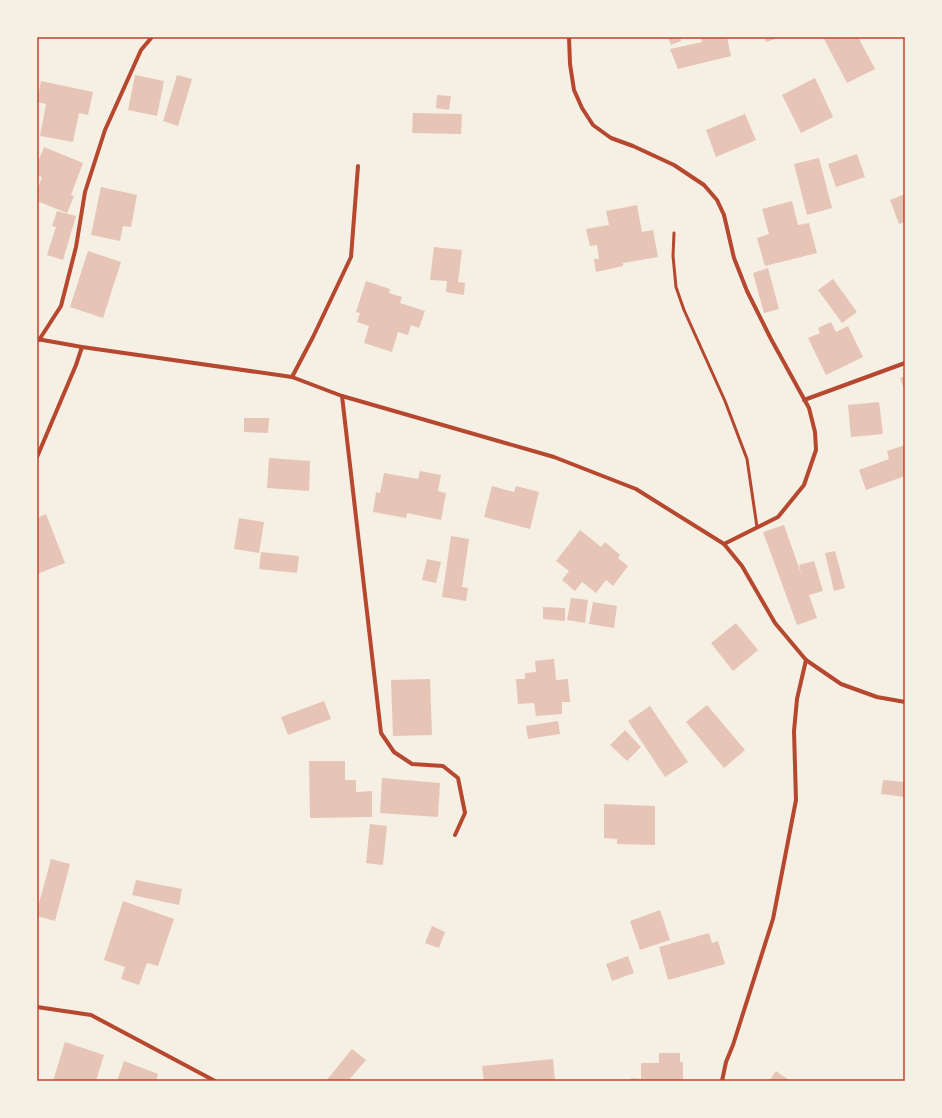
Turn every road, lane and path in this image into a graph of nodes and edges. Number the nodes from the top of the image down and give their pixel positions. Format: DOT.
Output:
graph roads {
  1 [pos="152,37"];
  2 [pos="569,37"];
  3 [pos="358,166"];
  4 [pos="674,232"];
  5 [pos="38,340"];
  6 [pos="82,348"];
  7 [pos="905,363"];
  8 [pos="292,377"];
  9 [pos="342,396"];
  10 [pos="804,400"];
  11 [pos="37,457"];
  12 [pos="757,527"];
  13 [pos="724,544"];
  14 [pos="806,660"];
  15 [pos="905,702"];
  16 [pos="455,835"];
  17 [pos="37,1007"];
  18 [pos="215,1081"];
  19 [pos="722,1081"];
  1 -- 5 [label="street"];
  2 -- 10 [label="street"];
  3 -- 8 [label="street"];
  4 -- 12 [label="lane"];
  5 -- 6 [label="street"];
  6 -- 8 [label="street"];
  6 -- 11 [label="street"];
  7 -- 10 [label="street"];
  8 -- 9 [label="street"];
  9 -- 13 [label="street"];
  9 -- 16 [label="street"];
  10 -- 12 [label="street"];
  12 -- 13 [label="street"];
  13 -- 14 [label="street"];
  14 -- 15 [label="street"];
  14 -- 19 [label="street"];
  17 -- 18 [label="street"];
}
